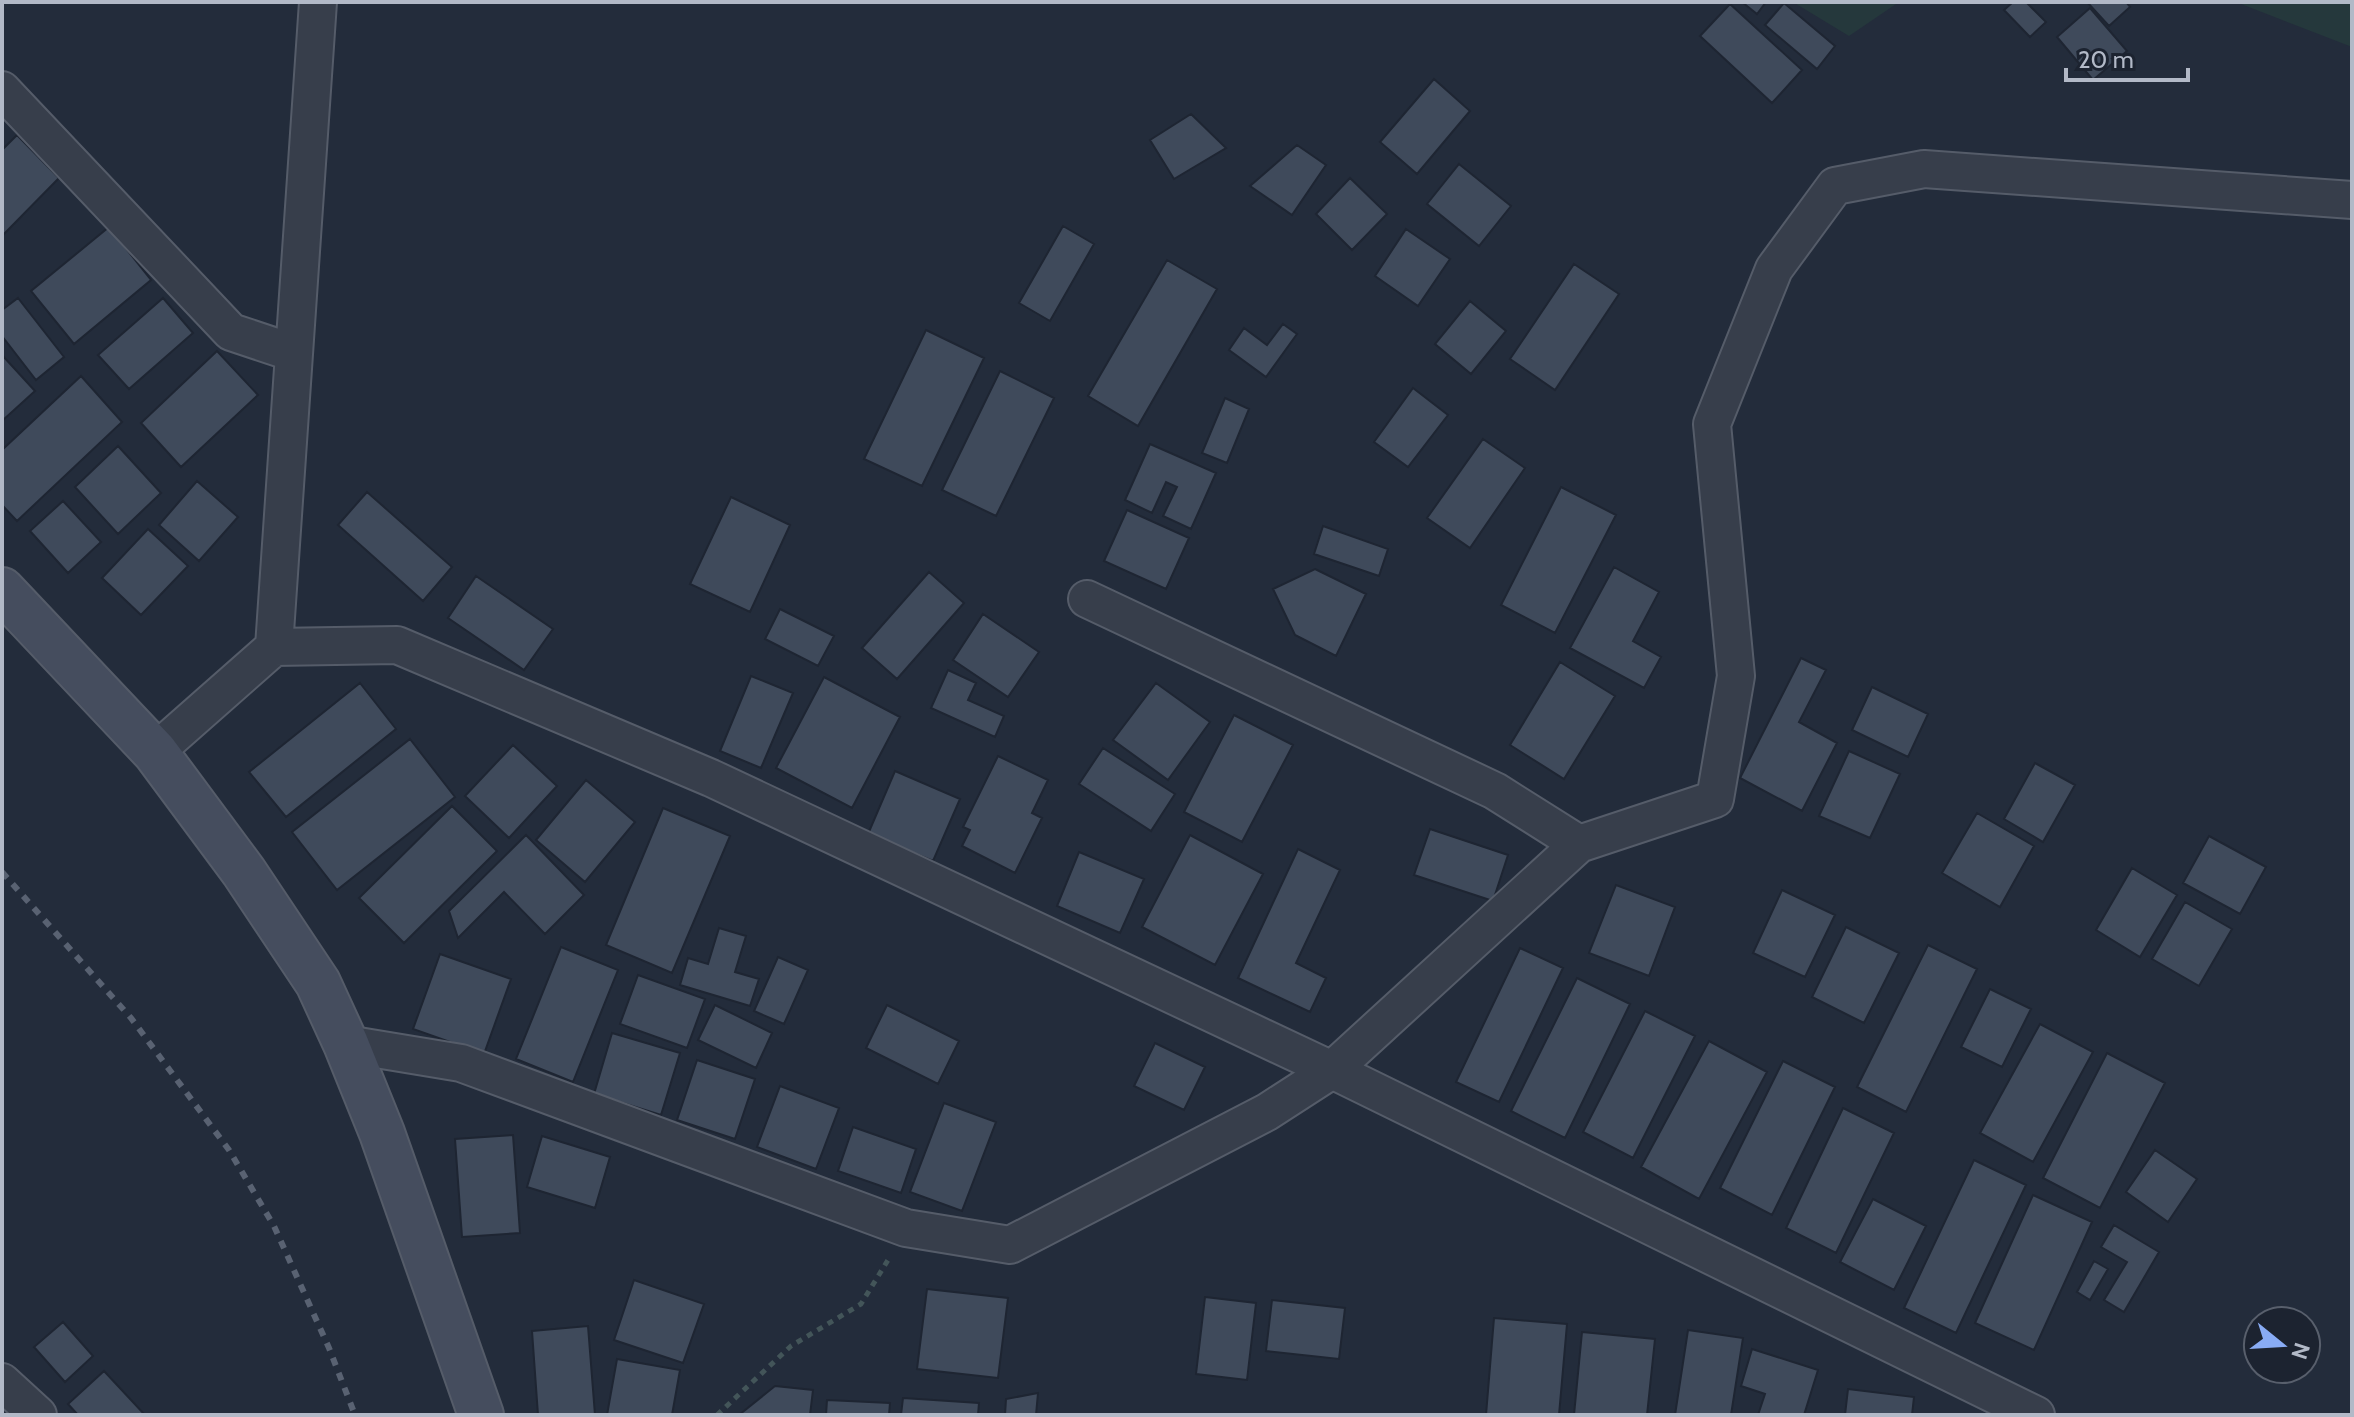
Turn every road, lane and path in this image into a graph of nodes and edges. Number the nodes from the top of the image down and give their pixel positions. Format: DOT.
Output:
graph roads {
  1 [pos="318,2"];
  2 [pos="2,90"];
  3 [pos="2352,200"];
  4 [pos="294,353"];
  5 [pos="2,590"];
  6 [pos="1087,599"];
  7 [pos="274,647"];
  8 [pos="155,752"];
  9 [pos="1579,844"];
  10 [pos="346,1044"];
  11 [pos="1332,1070"];
  12 [pos="906,1228"];
  13 [pos="2,1382"];
  14 [pos="38,1415"];
  15 [pos="481,1415"];
  16 [pos="717,1415"];
  17 [pos="2036,1415"];
  1 -- 4 [label="street"];
  2 -- 4 [label="street"];
  3 -- 9 [label="street"];
  4 -- 7 [label="street"];
  5 -- 8 [label="main road"];
  6 -- 9 [label="street"];
  7 -- 8 [label="street"];
  7 -- 11 [label="street"];
  8 -- 10 [label="main road"];
  9 -- 11 [label="street"];
  10 -- 12 [label="street"];
  10 -- 15 [label="main road"];
  11 -- 12 [label="street"];
  11 -- 17 [label="street"];
  12 -- 16 [label="path"];
  13 -- 14 [label="street"];
}
